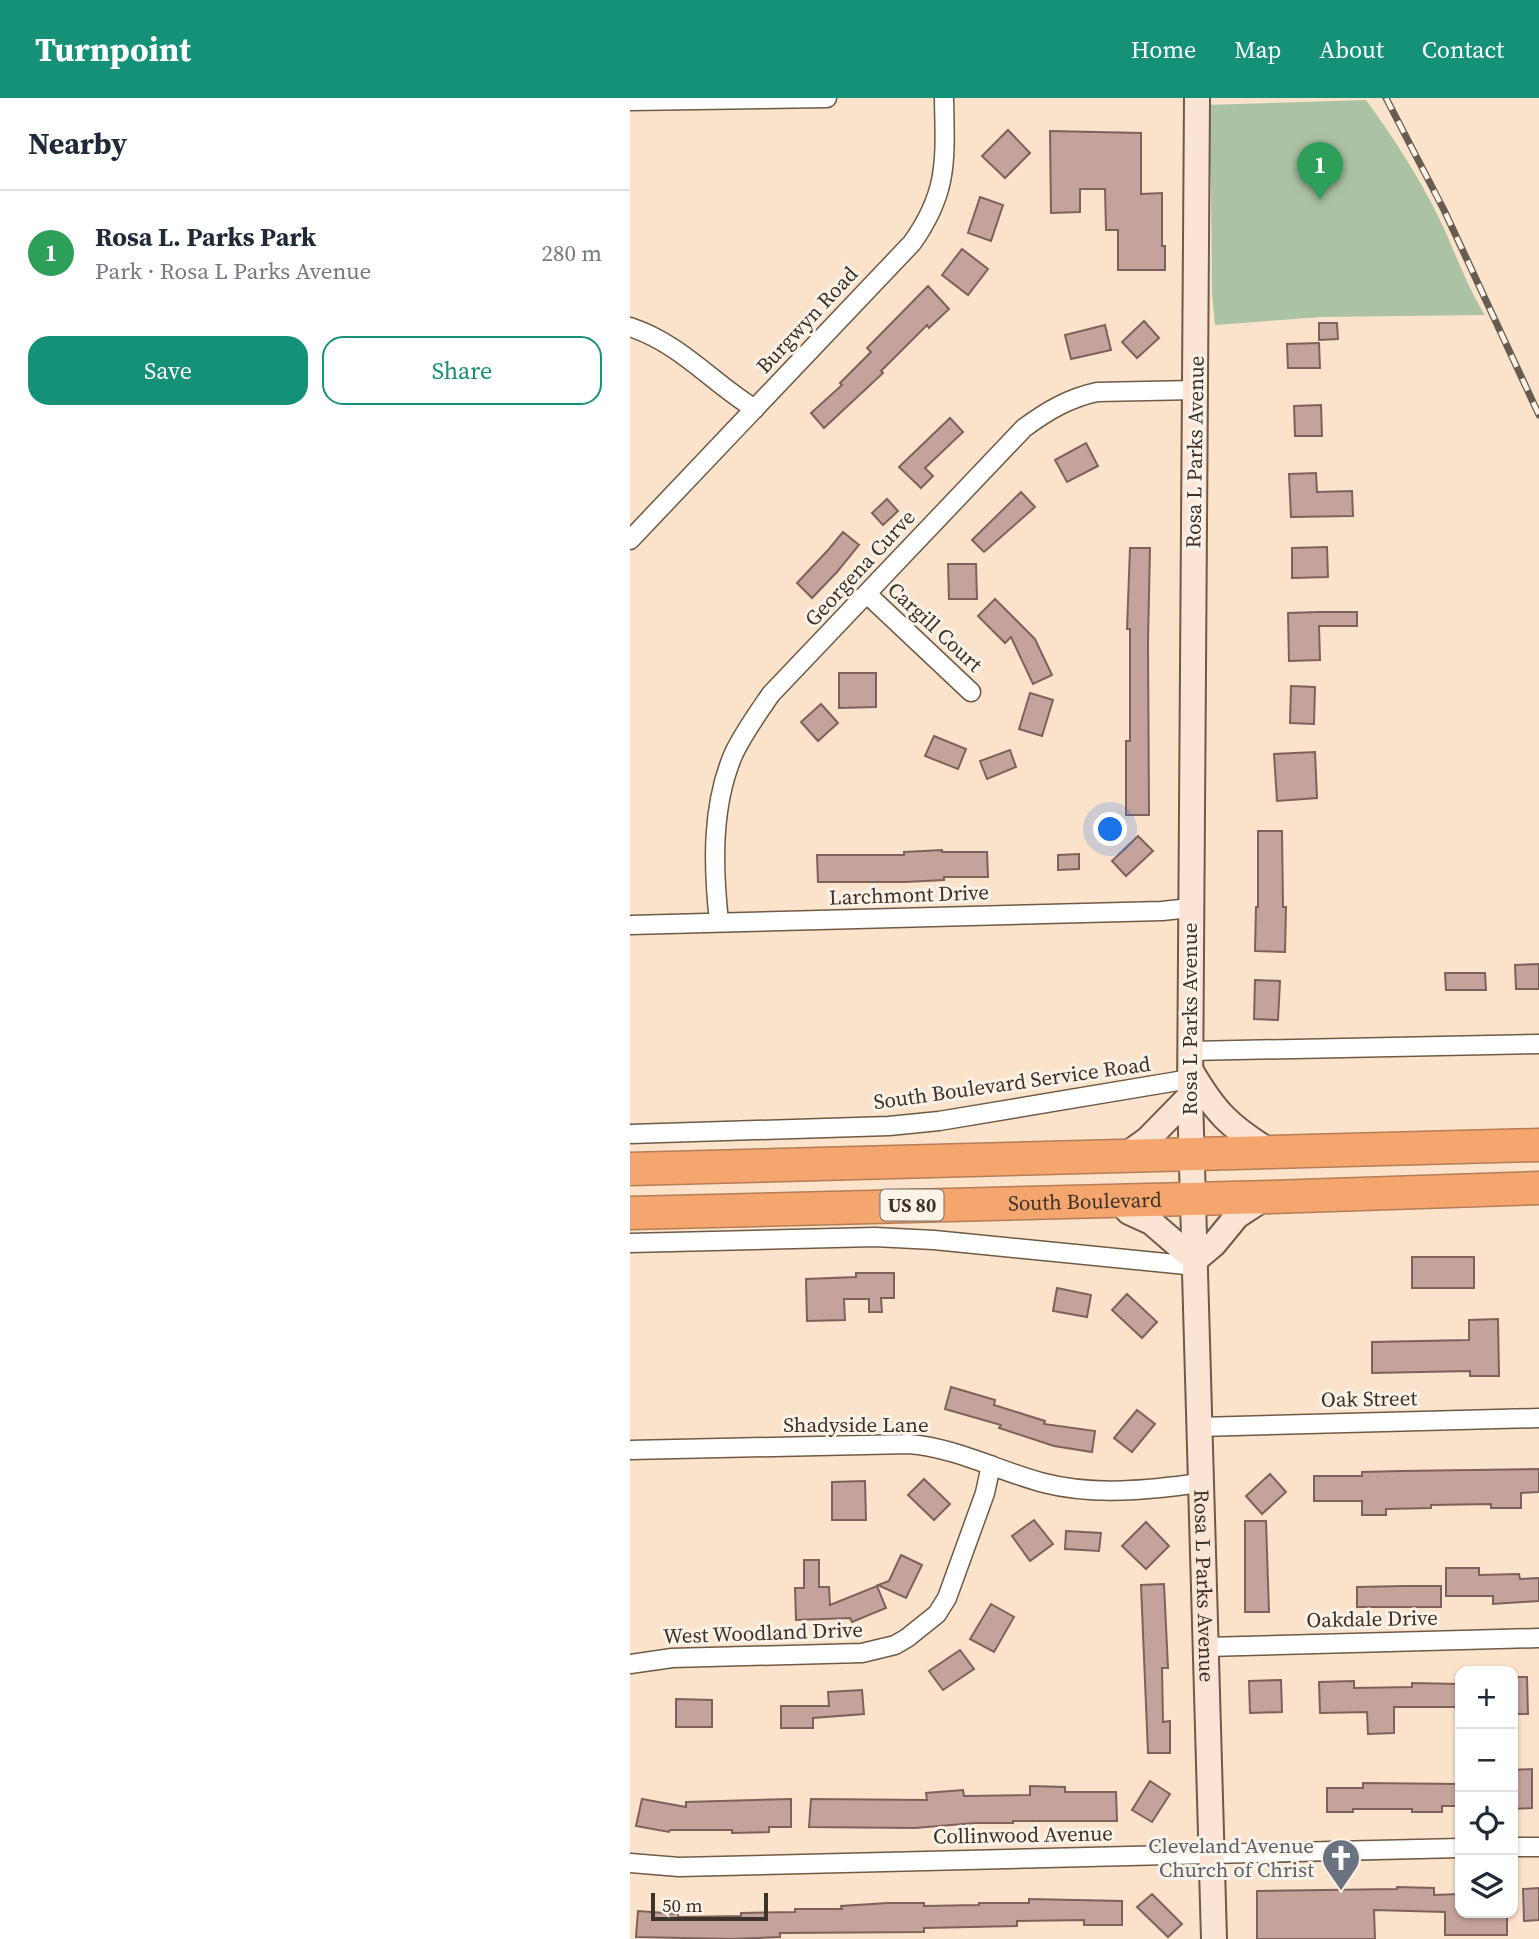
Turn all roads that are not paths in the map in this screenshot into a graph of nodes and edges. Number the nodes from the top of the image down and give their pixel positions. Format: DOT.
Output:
graph roads {
  1 [pos="827,98"];
  2 [pos="944,98"];
  3 [pos="1197,98"];
  4 [pos="630,101"];
  5 [pos="630,327"];
  6 [pos="1195,390"];
  7 [pos="754,409"];
  8 [pos="630,540"];
  9 [pos="867,594"];
  10 [pos="971,692"];
  11 [pos="1190,908"];
  12 [pos="719,922"];
  13 [pos="630,925"];
  14 [pos="1539,1044"];
  15 [pos="1190,1074"];
  16 [pos="630,1134"];
  17 [pos="1539,1145"];
  18 [pos="1269,1152"];
  19 [pos="1192,1154"];
  20 [pos="1126,1155"];
  21 [pos="630,1169"];
  22 [pos="1539,1188"];
  23 [pos="1266,1197"];
  24 [pos="1193,1198"];
  25 [pos="1117,1199"];
  26 [pos="630,1213"];
  27 [pos="630,1243"];
  28 [pos="1196,1263"];
  29 [pos="1539,1419"];
  30 [pos="1199,1427"];
  31 [pos="630,1450"];
  32 [pos="991,1465"];
  33 [pos="1200,1483"];
  34 [pos="1539,1638"];
  35 [pos="1206,1647"];
  36 [pos="630,1664"];
  37 [pos="1518,1847"];
  38 [pos="1539,1847"];
  39 [pos="1455,1848"];
  40 [pos="1212,1853"];
  41 [pos="630,1863"];
  42 [pos="1214,1939"];
  1 -- 4 [label="street"];
  2 -- 7 [label="street, Burgwyn Road"];
  3 -- 6 [label="street, Rosa L Parks Avenue"];
  5 -- 7 [label="street"];
  6 -- 9 [label="street, Georgena Curve"];
  6 -- 11 [label="street, Rosa L Parks Avenue"];
  7 -- 8 [label="street, Burgwyn Road"];
  9 -- 10 [label="street, Cargill Court"];
  9 -- 12 [label="street, Georgena Curve"];
  11 -- 12 [label="street, Larchmont Drive"];
  11 -- 15 [label="street, Rosa L Parks Avenue"];
  12 -- 13 [label="street, Larchmont Drive"];
  14 -- 15 [label="street"];
  15 -- 16 [label="street, South Boulevard Service Road"];
  15 -- 18 [label="street"];
  15 -- 19 [label="street, Rosa L Parks Avenue"];
  15 -- 20 [label="street"];
  17 -- 18 [label="highway, South Boulevard / US 80"];
  18 -- 19 [label="highway, South Boulevard / US 80"];
  19 -- 20 [label="highway, South Boulevard / US 80"];
  19 -- 24 [label="street, Rosa L Parks Avenue"];
  20 -- 21 [label="highway, South Boulevard / US 80"];
  22 -- 23 [label="highway, South Boulevard / US 80"];
  23 -- 24 [label="highway, South Boulevard / US 80"];
  23 -- 28 [label="street"];
  24 -- 25 [label="highway, South Boulevard / US 80"];
  24 -- 28 [label="street, Rosa L Parks Avenue"];
  25 -- 26 [label="highway, South Boulevard / US 80"];
  25 -- 28 [label="street"];
  27 -- 28 [label="street"];
  28 -- 30 [label="street, Rosa L Parks Avenue"];
  29 -- 30 [label="street, Oak Street"];
  30 -- 33 [label="street, Rosa L Parks Avenue"];
  31 -- 32 [label="street, Shadyside Lane"];
  32 -- 33 [label="street, Shadyside Lane"];
  32 -- 36 [label="street, West Woodland Drive"];
  33 -- 35 [label="street, Rosa L Parks Avenue"];
  34 -- 35 [label="street, Oakdale Drive"];
  35 -- 40 [label="street, Rosa L Parks Avenue"];
  37 -- 38 [label="street"];
  39 -- 40 [label="street, Collinwood Avenue"];
  40 -- 41 [label="street, Collinwood Avenue"];
  40 -- 42 [label="street, Rosa L Parks Avenue"];
}
